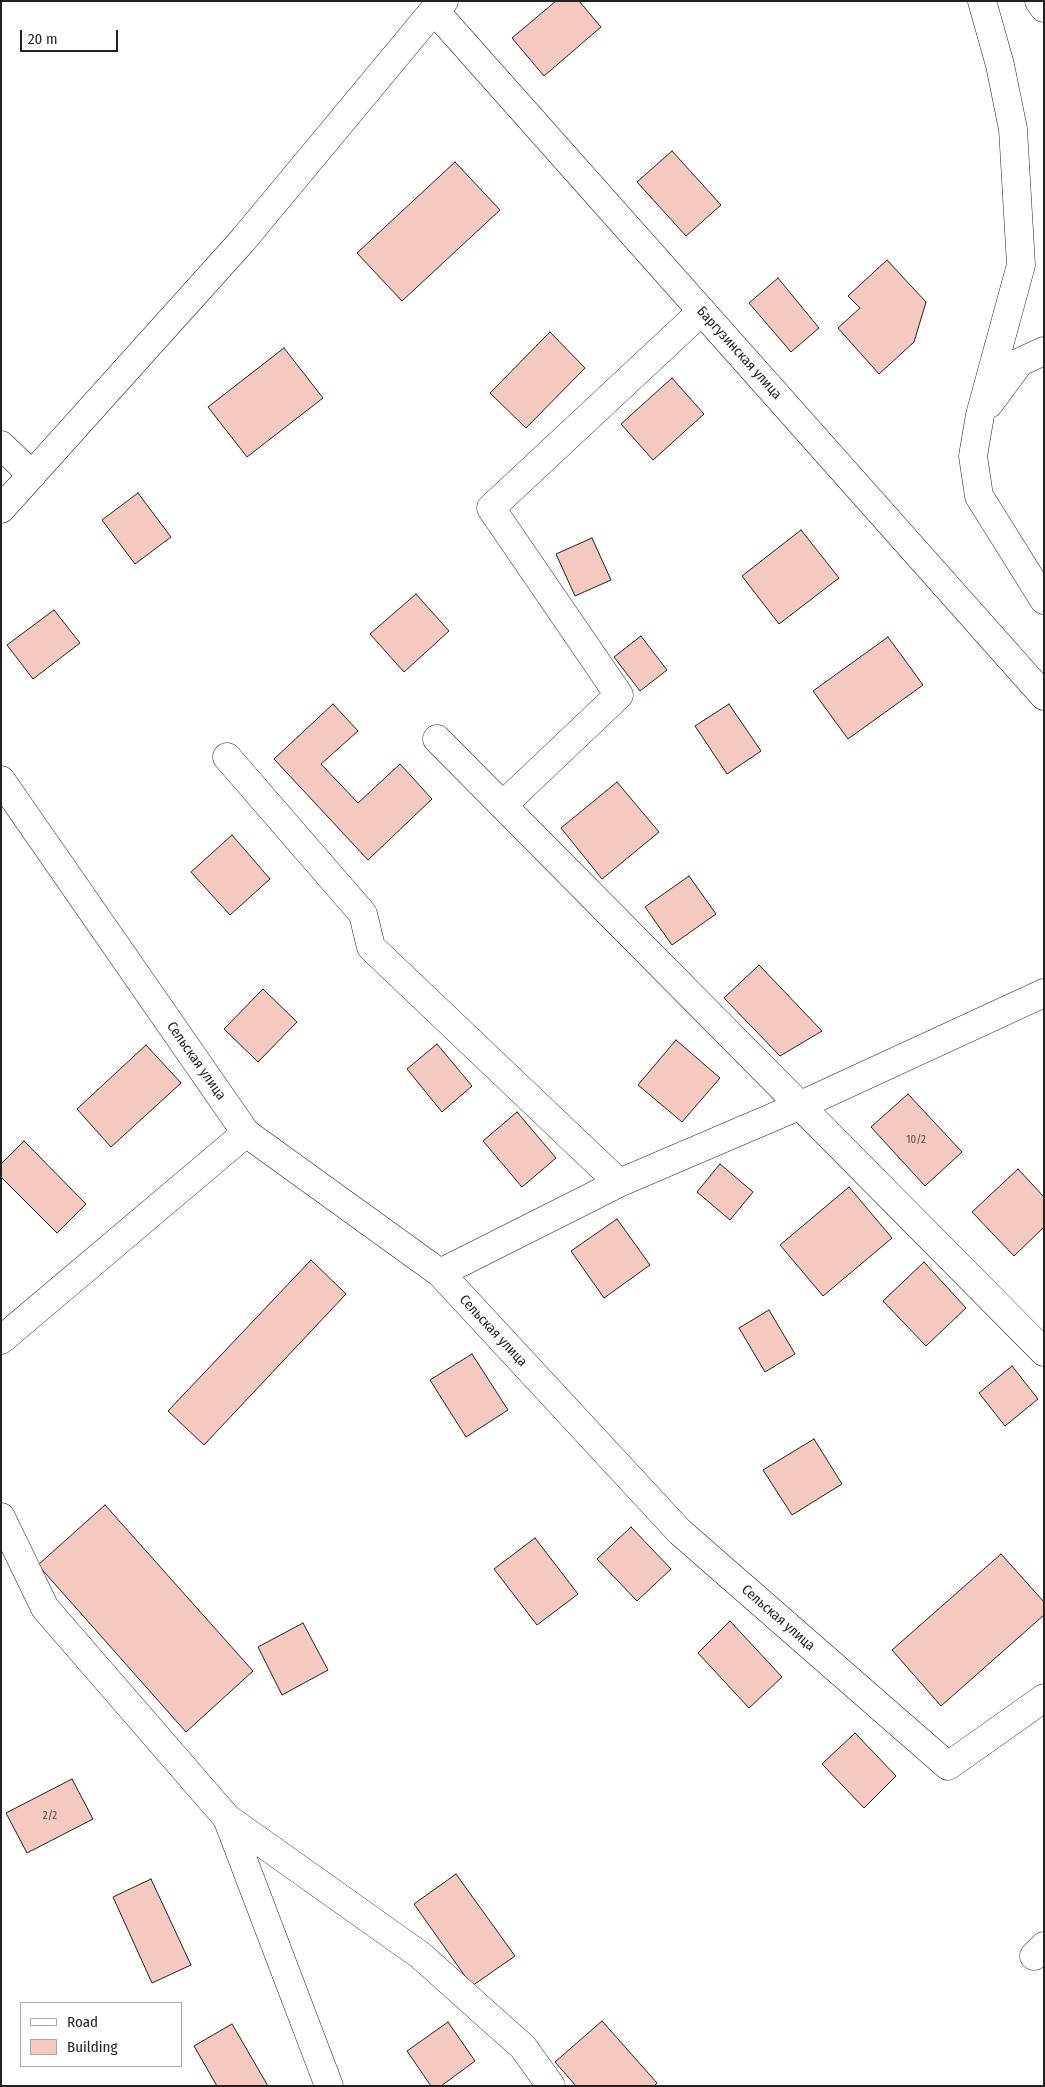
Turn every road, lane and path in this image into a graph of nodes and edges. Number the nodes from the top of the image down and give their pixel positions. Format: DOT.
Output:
graph roads {
  1 [pos="982,1"];
  2 [pos="1039,1"];
  3 [pos="439,6"];
  4 [pos="1044,8"];
  5 [pos="702,311"];
  6 [pos="1044,351"];
  7 [pos="980,415"];
  8 [pos="1,445"];
  9 [pos="32,474"];
  10 [pos="1,509"];
  11 [pos="1044,600"];
  12 [pos="1044,696"];
  13 [pos="437,739"];
  14 [pos="228,757"];
  15 [pos="1,780"];
  16 [pos="503,806"];
  17 [pos="1044,993"];
  18 [pos="798,1106"];
  19 [pos="246,1133"];
  20 [pos="619,1183"];
  21 [pos="440,1273"];
  22 [pos="1,1340"];
  23 [pos="1044,1352"];
  24 [pos="1,1517"];
  25 [pos="1044,1698"];
  26 [pos="228,1818"];
  27 [pos="329,2086"];
  28 [pos="551,2086"];
  1 -- 7 [label="street"];
  2 -- 4 [label="street"];
  3 -- 5 [label="street, Баргузинская улица"];
  3 -- 9 [label="street"];
  5 -- 12 [label="street, Баргузинская улица"];
  5 -- 16 [label="street"];
  6 -- 7 [label="street"];
  7 -- 11 [label="street"];
  8 -- 9 [label="street"];
  9 -- 10 [label="street"];
  13 -- 16 [label="street"];
  14 -- 20 [label="street"];
  15 -- 19 [label="street, Сельская улица"];
  16 -- 18 [label="street"];
  17 -- 18 [label="street"];
  18 -- 20 [label="street"];
  18 -- 23 [label="street"];
  19 -- 21 [label="street, Сельская улица"];
  19 -- 22 [label="street"];
  20 -- 21 [label="street"];
  21 -- 25 [label="street, Сельская улица"];
  24 -- 26 [label="street"];
  26 -- 27 [label="street"];
  26 -- 28 [label="street"];
}
